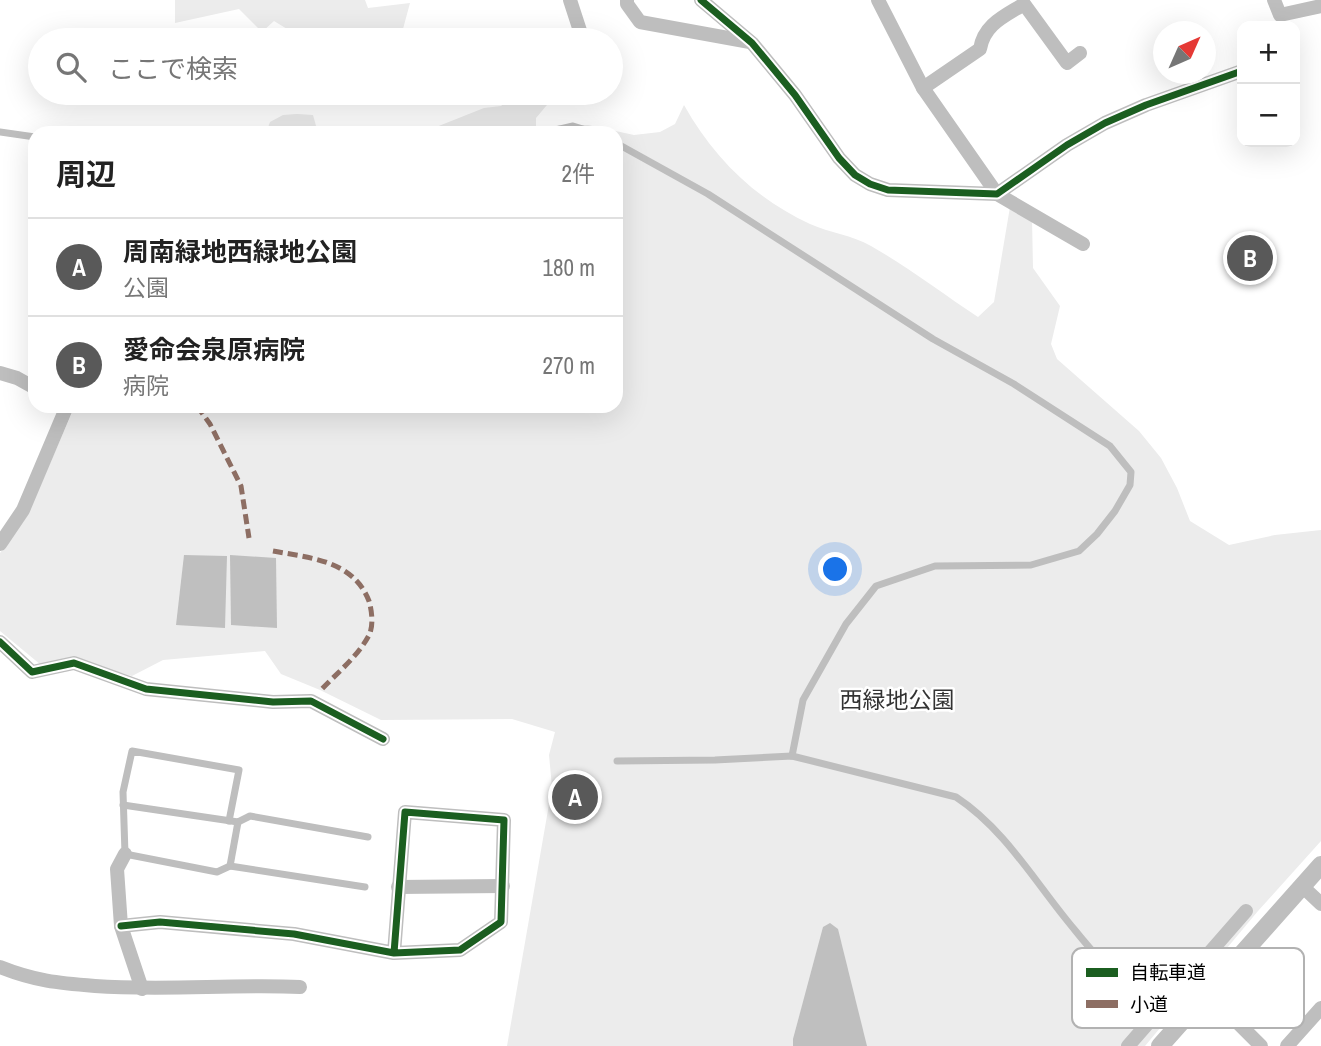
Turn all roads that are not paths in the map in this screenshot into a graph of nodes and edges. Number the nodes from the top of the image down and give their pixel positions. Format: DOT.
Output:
graph roads {
  1 [pos="570,0"];
  2 [pos="627,0"];
  3 [pos="701,0"];
  4 [pos="878,0"];
  5 [pos="1274,0"];
  6 [pos="1321,6"];
  7 [pos="579,28"];
  8 [pos="752,43"];
  9 [pos="1080,53"];
  10 [pos="1237,73"];
  11 [pos="923,88"];
  12 [pos="0,132"];
  13 [pos="28,136"];
  14 [pos="623,148"];
  15 [pos="997,194"];
  16 [pos="1083,244"];
  17 [pos="0,373"];
  18 [pos="28,384"];
  19 [pos="64,413"];
  20 [pos="0,544"];
  21 [pos="0,642"];
  22 [pos="383,738"];
  23 [pos="792,756"];
  24 [pos="617,761"];
  25 [pos="123,805"];
  26 [pos="233,822"];
  27 [pos="368,837"];
  28 [pos="125,854"];
  29 [pos="1321,865"];
  30 [pos="230,866"];
  31 [pos="503,886"];
  32 [pos="365,887"];
  33 [pos="398,887"];
  34 [pos="1303,887"];
  35 [pos="1321,904"];
  36 [pos="1246,911"];
  37 [pos="121,926"];
  38 [pos="1091,948"];
  39 [pos="1214,948"];
  40 [pos="1247,948"];
  41 [pos="394,953"];
  42 [pos="0,967"];
  43 [pos="300,988"];
  44 [pos="142,989"];
  45 [pos="1321,1008"];
  46 [pos="1304,1027"];
  47 [pos="1144,1028"];
  48 [pos="1176,1028"];
  49 [pos="1243,1028"];
  50 [pos="1303,1028"];
  51 [pos="1128,1046"];
  52 [pos="1160,1046"];
  53 [pos="1261,1046"];
  54 [pos="1287,1046"];
  1 -- 7 [label="street"];
  2 -- 8 [label="street"];
  3 -- 8 [label="street"];
  4 -- 11 [label="street"];
  5 -- 6 [label="street"];
  8 -- 15 [label="street"];
  9 -- 11 [label="street"];
  10 -- 15 [label="street"];
  11 -- 15 [label="street"];
  12 -- 13 [label="lane"];
  14 -- 23 [label="lane"];
  15 -- 16 [label="street"];
  17 -- 18 [label="street"];
  19 -- 20 [label="street"];
  21 -- 22 [label="street"];
  23 -- 24 [label="lane"];
  23 -- 38 [label="lane"];
  25 -- 26 [label="lane"];
  25 -- 26 [label="lane"];
  25 -- 28 [label="lane"];
  26 -- 27 [label="lane"];
  26 -- 30 [label="lane"];
  28 -- 30 [label="lane"];
  28 -- 37 [label="street"];
  29 -- 34 [label="street"];
  30 -- 32 [label="lane"];
  31 -- 33 [label="street"];
  31 -- 33 [label="street"];
  31 -- 41 [label="street"];
  33 -- 41 [label="street"];
  34 -- 35 [label="street"];
  34 -- 40 [label="street"];
  36 -- 39 [label="street"];
  37 -- 41 [label="street"];
  37 -- 44 [label="street"];
  42 -- 44 [label="street"];
  43 -- 44 [label="street"];
  45 -- 46 [label="street"];
  47 -- 51 [label="street"];
  48 -- 52 [label="street"];
  49 -- 53 [label="street"];
  50 -- 54 [label="street"];
}
